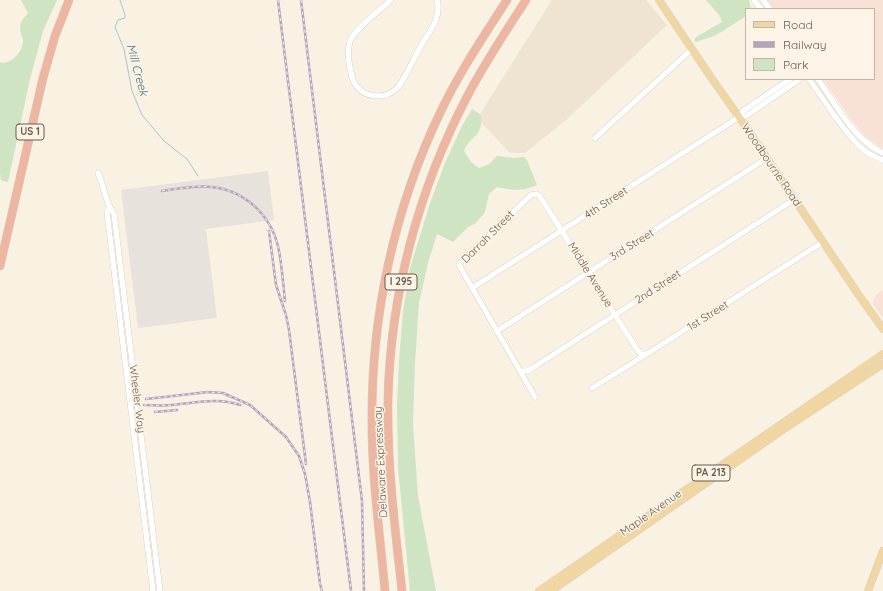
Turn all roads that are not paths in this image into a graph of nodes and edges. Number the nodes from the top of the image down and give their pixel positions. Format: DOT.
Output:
graph roads {
  1 [pos="64,0"];
  2 [pos="69,0"];
  3 [pos="391,0"];
  4 [pos="437,0"];
  5 [pos="506,0"];
  6 [pos="526,0"];
  7 [pos="659,0"];
  8 [pos="754,0"];
  9 [pos="763,0"];
  10 [pos="760,8"];
  11 [pos="769,8"];
  12 [pos="692,49"];
  13 [pos="789,80"];
  14 [pos="799,80"];
  15 [pos="810,80"];
  16 [pos="819,80"];
  17 [pos="739,117"];
  18 [pos="596,138"];
  19 [pos="883,153"];
  20 [pos="767,158"];
  21 [pos="883,160"];
  22 [pos="98,173"];
  23 [pos="536,194"];
  24 [pos="795,199"];
  25 [pos="110,208"];
  26 [pos="562,231"];
  27 [pos="823,242"];
  28 [pos="0,243"];
  29 [pos="0,266"];
  30 [pos="589,272"];
  31 [pos="472,288"];
  32 [pos="615,314"];
  33 [pos="883,329"];
  34 [pos="497,331"];
  35 [pos="646,354"];
  36 [pos="883,354"];
  37 [pos="883,364"];
  38 [pos="521,372"];
  39 [pos="592,388"];
  40 [pos="535,397"];
  41 [pos="883,551"];
  42 [pos="154,591"];
  43 [pos="160,591"];
  44 [pos="385,591"];
  45 [pos="402,591"];
  46 [pos="539,591"];
  47 [pos="551,591"];
  48 [pos="868,591"];
  1 -- 28 [label="highway, US 1"];
  2 -- 29 [label="highway, US 1"];
  3 -- 4 [label="street"];
  5 -- 44 [label="highway, Delaware Expressway / I 295"];
  6 -- 45 [label="highway, Delaware Expressway / I 295"];
  7 -- 12 [label="main road, Woodbourne Road"];
  8 -- 10 [label="street"];
  9 -- 11 [label="street"];
  12 -- 17 [label="main road, Woodbourne Road"];
  12 -- 18 [label="street"];
  13 -- 17 [label="street, 4th Street"];
  14 -- 17 [label="street, 4th Street"];
  15 -- 21 [label="street"];
  16 -- 19 [label="street"];
  17 -- 20 [label="main road, Woodbourne Road"];
  17 -- 26 [label="street, 4th Street"];
  20 -- 24 [label="main road, Woodbourne Road"];
  20 -- 30 [label="street, 3rd Street"];
  22 -- 25 [label="street, Wheeler Way"];
  23 -- 26 [label="street, Middle Avenue"];
  23 -- 31 [label="street, Darrah Street"];
  24 -- 27 [label="main road, Woodbourne Road"];
  24 -- 32 [label="street, 2nd Street"];
  25 -- 42 [label="street, Wheeler Way"];
  25 -- 43 [label="street, Wheeler Way"];
  26 -- 30 [label="street, Middle Avenue"];
  26 -- 31 [label="street, 4th Street"];
  27 -- 33 [label="main road, Woodbourne Road"];
  27 -- 35 [label="street, 1st Street"];
  30 -- 32 [label="street, Middle Avenue"];
  30 -- 34 [label="street, 3rd Street"];
  31 -- 34 [label="street"];
  32 -- 35 [label="street, Middle Avenue"];
  32 -- 38 [label="street, 2nd Street"];
  34 -- 38 [label="street"];
  35 -- 39 [label="street, 1st Street"];
  36 -- 46 [label="main road, Maple Avenue / PA 213"];
  37 -- 47 [label="main road, Maple Avenue / PA 213"];
  38 -- 40 [label="street"];
  41 -- 48 [label="main road"];
}
